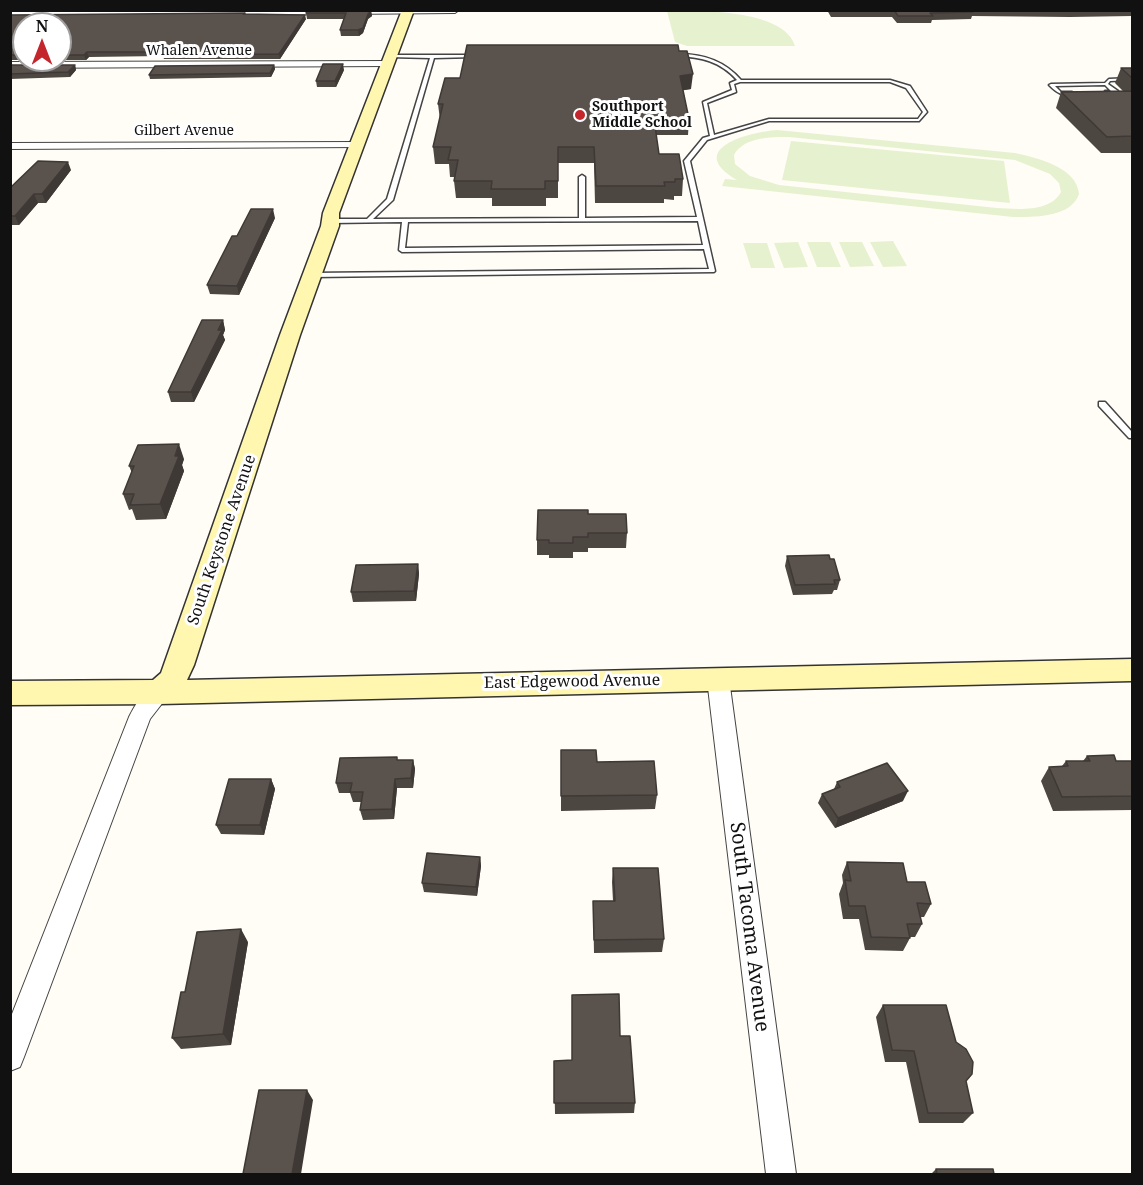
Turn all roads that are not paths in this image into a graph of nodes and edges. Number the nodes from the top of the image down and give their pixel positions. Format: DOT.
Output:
graph roads {
  1 [pos="455,10"];
  2 [pos="408,11"];
  3 [pos="151,12"];
  4 [pos="10,14"];
  5 [pos="666,55"];
  6 [pos="478,56"];
  7 [pos="432,57"];
  8 [pos="390,60"];
  9 [pos="10,65"];
  10 [pos="1132,79"];
  11 [pos="740,81"];
  12 [pos="1106,84"];
  13 [pos="1082,93"];
  14 [pos="1105,93"];
  15 [pos="712,136"];
  16 [pos="357,145"];
  17 [pos="16,146"];
  18 [pos="10,157"];
  19 [pos="582,177"];
  20 [pos="582,219"];
  21 [pos="700,219"];
  22 [pos="369,220"];
  23 [pos="405,220"];
  24 [pos="331,221"];
  25 [pos="706,247"];
  26 [pos="312,274"];
  27 [pos="1102,404"];
  28 [pos="1132,436"];
  29 [pos="1132,670"];
  30 [pos="718,679"];
  31 [pos="160,692"];
  32 [pos="10,693"];
  33 [pos="10,1058"];
  34 [pos="781,1174"];
  1 -- 2 [label="street"];
  2 -- 3 [label="street"];
  2 -- 8 [label="main road, South Keystone Avenue"];
  3 -- 4 [label="street"];
  5 -- 11 [label="lane"];
  6 -- 7 [label="lane"];
  7 -- 8 [label="lane"];
  7 -- 22 [label="lane"];
  8 -- 9 [label="street, Whalen Avenue"];
  8 -- 16 [label="main road, South Keystone Avenue"];
  10 -- 12 [label="lane"];
  11 -- 15 [label="lane"];
  11 -- 15 [label="lane"];
  12 -- 13 [label="lane"];
  12 -- 14 [label="lane"];
  15 -- 21 [label="lane"];
  16 -- 17 [label="street, Gilbert Avenue"];
  16 -- 24 [label="main road, South Keystone Avenue"];
  17 -- 18 [label="street"];
  19 -- 20 [label="lane"];
  20 -- 21 [label="lane"];
  20 -- 23 [label="lane"];
  21 -- 25 [label="lane"];
  22 -- 23 [label="lane"];
  22 -- 24 [label="lane"];
  23 -- 25 [label="lane"];
  24 -- 26 [label="main road, South Keystone Avenue"];
  25 -- 26 [label="lane"];
  26 -- 31 [label="main road, South Keystone Avenue"];
  27 -- 28 [label="lane"];
  29 -- 30 [label="main road, East Edgewood Avenue"];
  30 -- 31 [label="main road, East Edgewood Avenue"];
  30 -- 34 [label="street, South Tacoma Avenue"];
  31 -- 32 [label="main road, East Edgewood Avenue"];
  31 -- 33 [label="street, South Keystone Avenue"];
}
